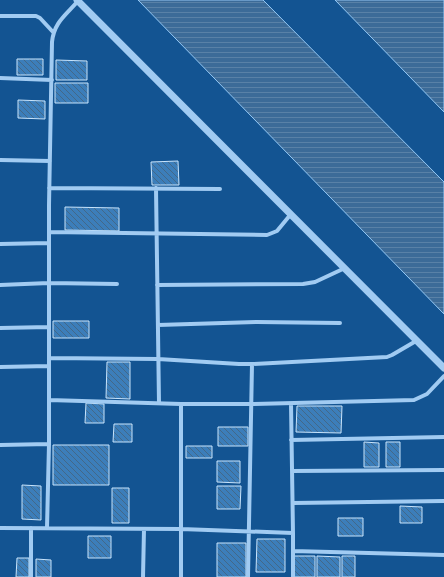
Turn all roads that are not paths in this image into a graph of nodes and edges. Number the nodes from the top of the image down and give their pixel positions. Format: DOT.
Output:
graph roads {
  1 [pos="78,1"];
  2 [pos="0,16"];
  3 [pos="53,32"];
  4 [pos="0,78"];
  5 [pos="52,80"];
  6 [pos="0,160"];
  7 [pos="50,161"];
  8 [pos="50,188"];
  9 [pos="156,188"];
  10 [pos="220,188"];
  11 [pos="291,214"];
  12 [pos="49,232"];
  13 [pos="157,233"];
  14 [pos="49,243"];
  15 [pos="0,244"];
  16 [pos="345,268"];
  17 [pos="49,283"];
  18 [pos="0,284"];
  19 [pos="117,284"];
  20 [pos="157,285"];
  21 [pos="340,324"];
  22 [pos="158,325"];
  23 [pos="49,327"];
  24 [pos="0,328"];
  25 [pos="416,341"];
  26 [pos="49,358"];
  27 [pos="158,359"];
  28 [pos="252,364"];
  29 [pos="0,366"];
  30 [pos="49,366"];
  31 [pos="444,368"];
  32 [pos="444,376"];
  33 [pos="50,400"];
  34 [pos="158,403"];
  35 [pos="181,404"];
  36 [pos="251,404"];
  37 [pos="291,404"];
  38 [pos="444,437"];
  39 [pos="290,440"];
  40 [pos="50,444"];
  41 [pos="0,445"];
  42 [pos="444,470"];
  43 [pos="292,471"];
  44 [pos="444,501"];
  45 [pos="292,503"];
  46 [pos="0,528"];
  47 [pos="32,528"];
  48 [pos="47,528"];
  49 [pos="144,528"];
  50 [pos="181,529"];
  51 [pos="250,531"];
  52 [pos="293,533"];
  53 [pos="293,551"];
  54 [pos="444,555"];
  55 [pos="31,577"];
  56 [pos="143,577"];
  57 [pos="181,577"];
  58 [pos="248,577"];
  59 [pos="293,577"];
  1 -- 3 [label="street"];
  1 -- 11 [label="street"];
  2 -- 3 [label="street"];
  3 -- 5 [label="street"];
  4 -- 5 [label="street"];
  5 -- 7 [label="street"];
  6 -- 7 [label="street"];
  7 -- 8 [label="street"];
  8 -- 9 [label="street"];
  8 -- 12 [label="street"];
  9 -- 10 [label="street"];
  9 -- 13 [label="street"];
  11 -- 13 [label="street"];
  11 -- 16 [label="street"];
  12 -- 13 [label="street"];
  12 -- 14 [label="street"];
  13 -- 20 [label="street"];
  14 -- 15 [label="street"];
  14 -- 17 [label="street"];
  16 -- 20 [label="street"];
  16 -- 25 [label="street"];
  17 -- 18 [label="street"];
  17 -- 19 [label="street"];
  17 -- 23 [label="street"];
  20 -- 22 [label="street"];
  21 -- 22 [label="street"];
  22 -- 27 [label="street"];
  23 -- 24 [label="street"];
  23 -- 26 [label="street"];
  25 -- 28 [label="street"];
  25 -- 31 [label="street"];
  26 -- 27 [label="street"];
  26 -- 30 [label="street"];
  27 -- 28 [label="street"];
  27 -- 34 [label="street"];
  28 -- 36 [label="street"];
  29 -- 30 [label="street"];
  30 -- 33 [label="street"];
  32 -- 37 [label="street"];
  33 -- 34 [label="street"];
  33 -- 40 [label="street"];
  34 -- 35 [label="street"];
  35 -- 36 [label="street"];
  35 -- 50 [label="street"];
  36 -- 37 [label="street"];
  36 -- 51 [label="street"];
  37 -- 39 [label="street"];
  38 -- 39 [label="street"];
  39 -- 43 [label="street"];
  40 -- 41 [label="street"];
  40 -- 48 [label="street"];
  42 -- 43 [label="street"];
  43 -- 45 [label="street"];
  44 -- 45 [label="street"];
  45 -- 52 [label="street"];
  46 -- 47 [label="street"];
  47 -- 48 [label="street"];
  47 -- 55 [label="street"];
  48 -- 49 [label="street"];
  49 -- 50 [label="street"];
  49 -- 56 [label="street"];
  50 -- 51 [label="street"];
  50 -- 57 [label="street"];
  51 -- 52 [label="street"];
  51 -- 58 [label="street"];
  52 -- 53 [label="street"];
  53 -- 54 [label="street"];
  53 -- 59 [label="street"];
}
